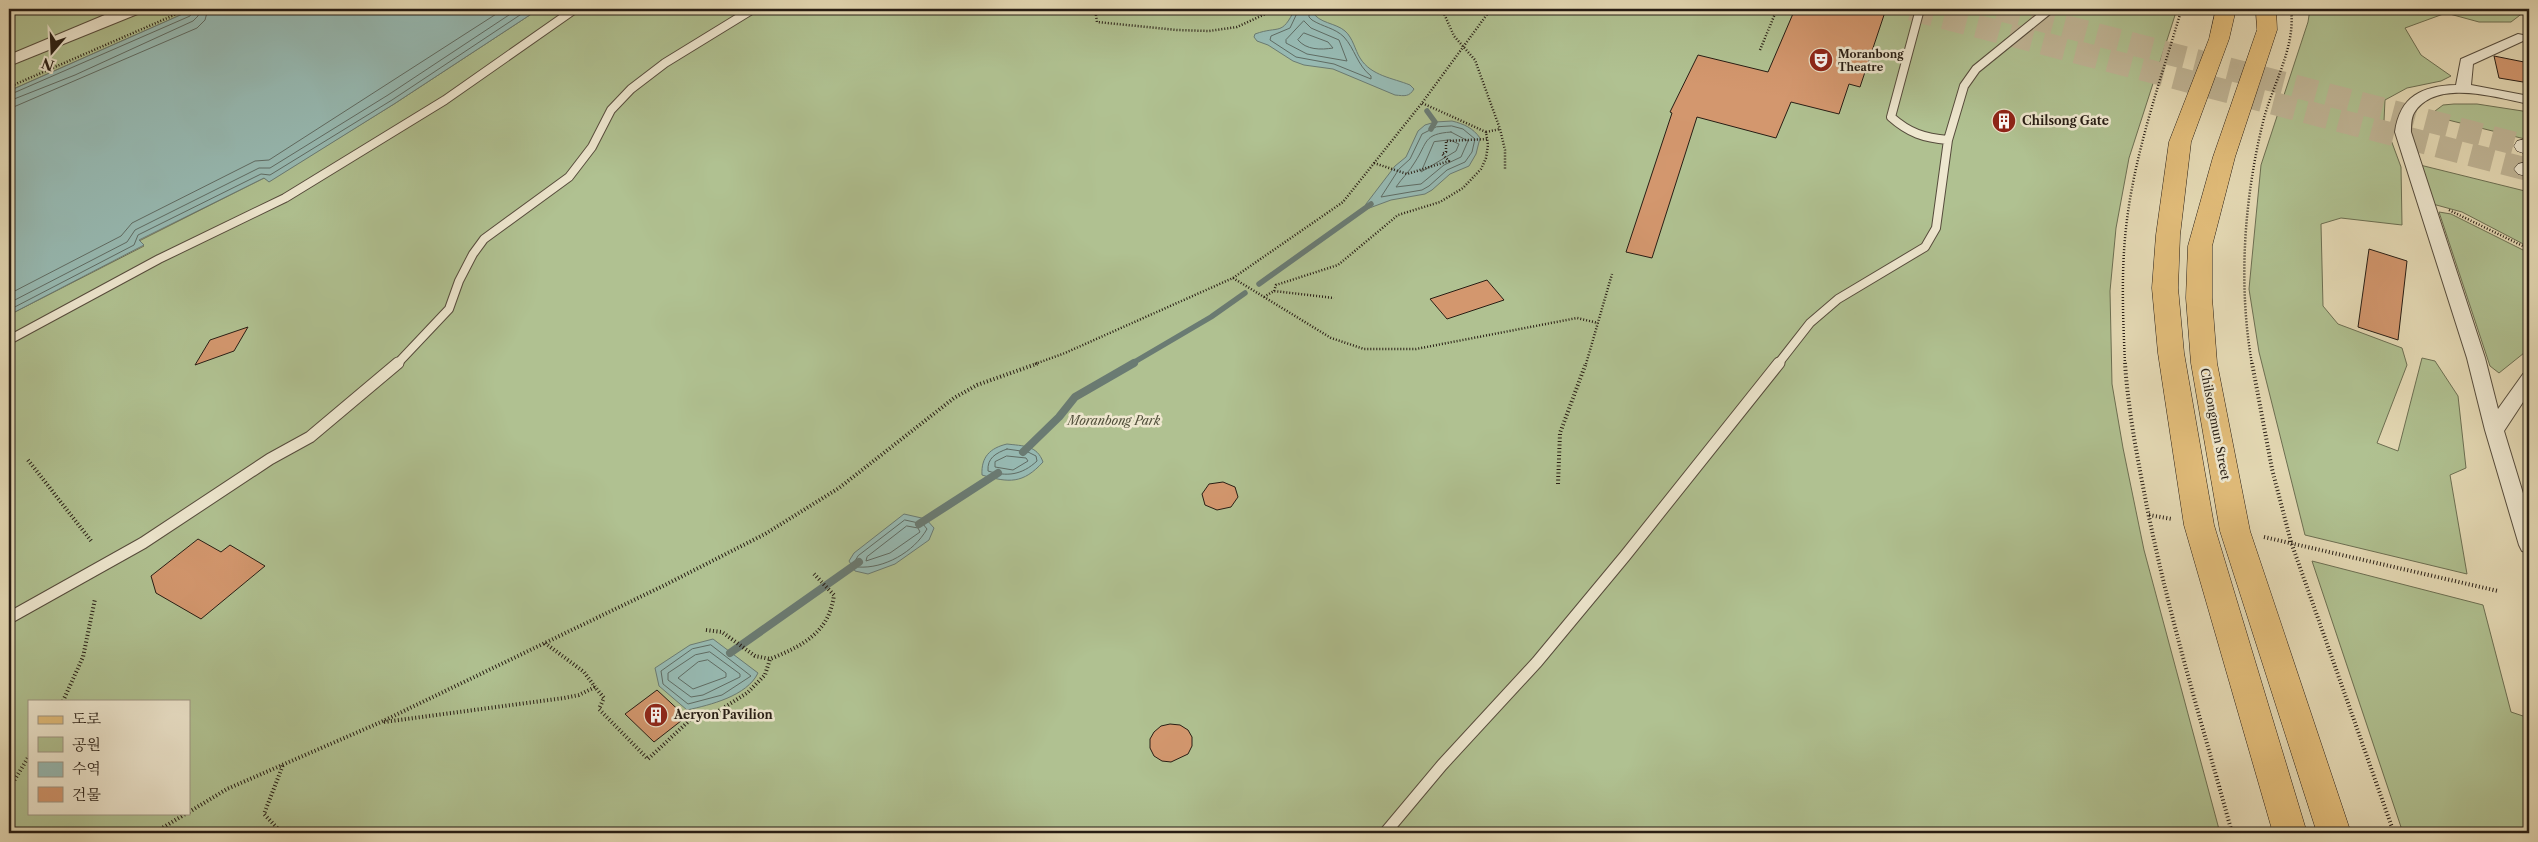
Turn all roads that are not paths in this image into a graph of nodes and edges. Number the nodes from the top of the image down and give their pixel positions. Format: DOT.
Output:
graph roads {
  1 [pos="134,9"];
  2 [pos="575,9"];
  3 [pos="753,9"];
  4 [pos="1920,9"];
  5 [pos="2050,9"];
  6 [pos="2226,9"];
  7 [pos="2266,9"];
  8 [pos="2518,38"];
  9 [pos="9,61"];
  10 [pos="2463,89"];
  11 [pos="2529,100"];
  12 [pos="1948,140"];
  13 [pos="9,340"];
  14 [pos="2529,380"];
  15 [pos="2494,430"];
  16 [pos="2529,545"];
  17 [pos="9,618"];
  18 [pos="1385,833"];
  19 [pos="2290,833"];
  20 [pos="2334,833"];
  1 -- 9 [label="street"];
  2 -- 13 [label="lane"];
  3 -- 17 [label="lane"];
  4 -- 12 [label="lane"];
  5 -- 12 [label="lane"];
  6 -- 19 [label="main road"];
  7 -- 20 [label="main road, Chilsongmun Street"];
  8 -- 10 [label="street"];
  10 -- 11 [label="street"];
  10 -- 15 [label="street"];
  12 -- 18 [label="lane"];
  14 -- 15 [label="street"];
  15 -- 16 [label="street"];
}
